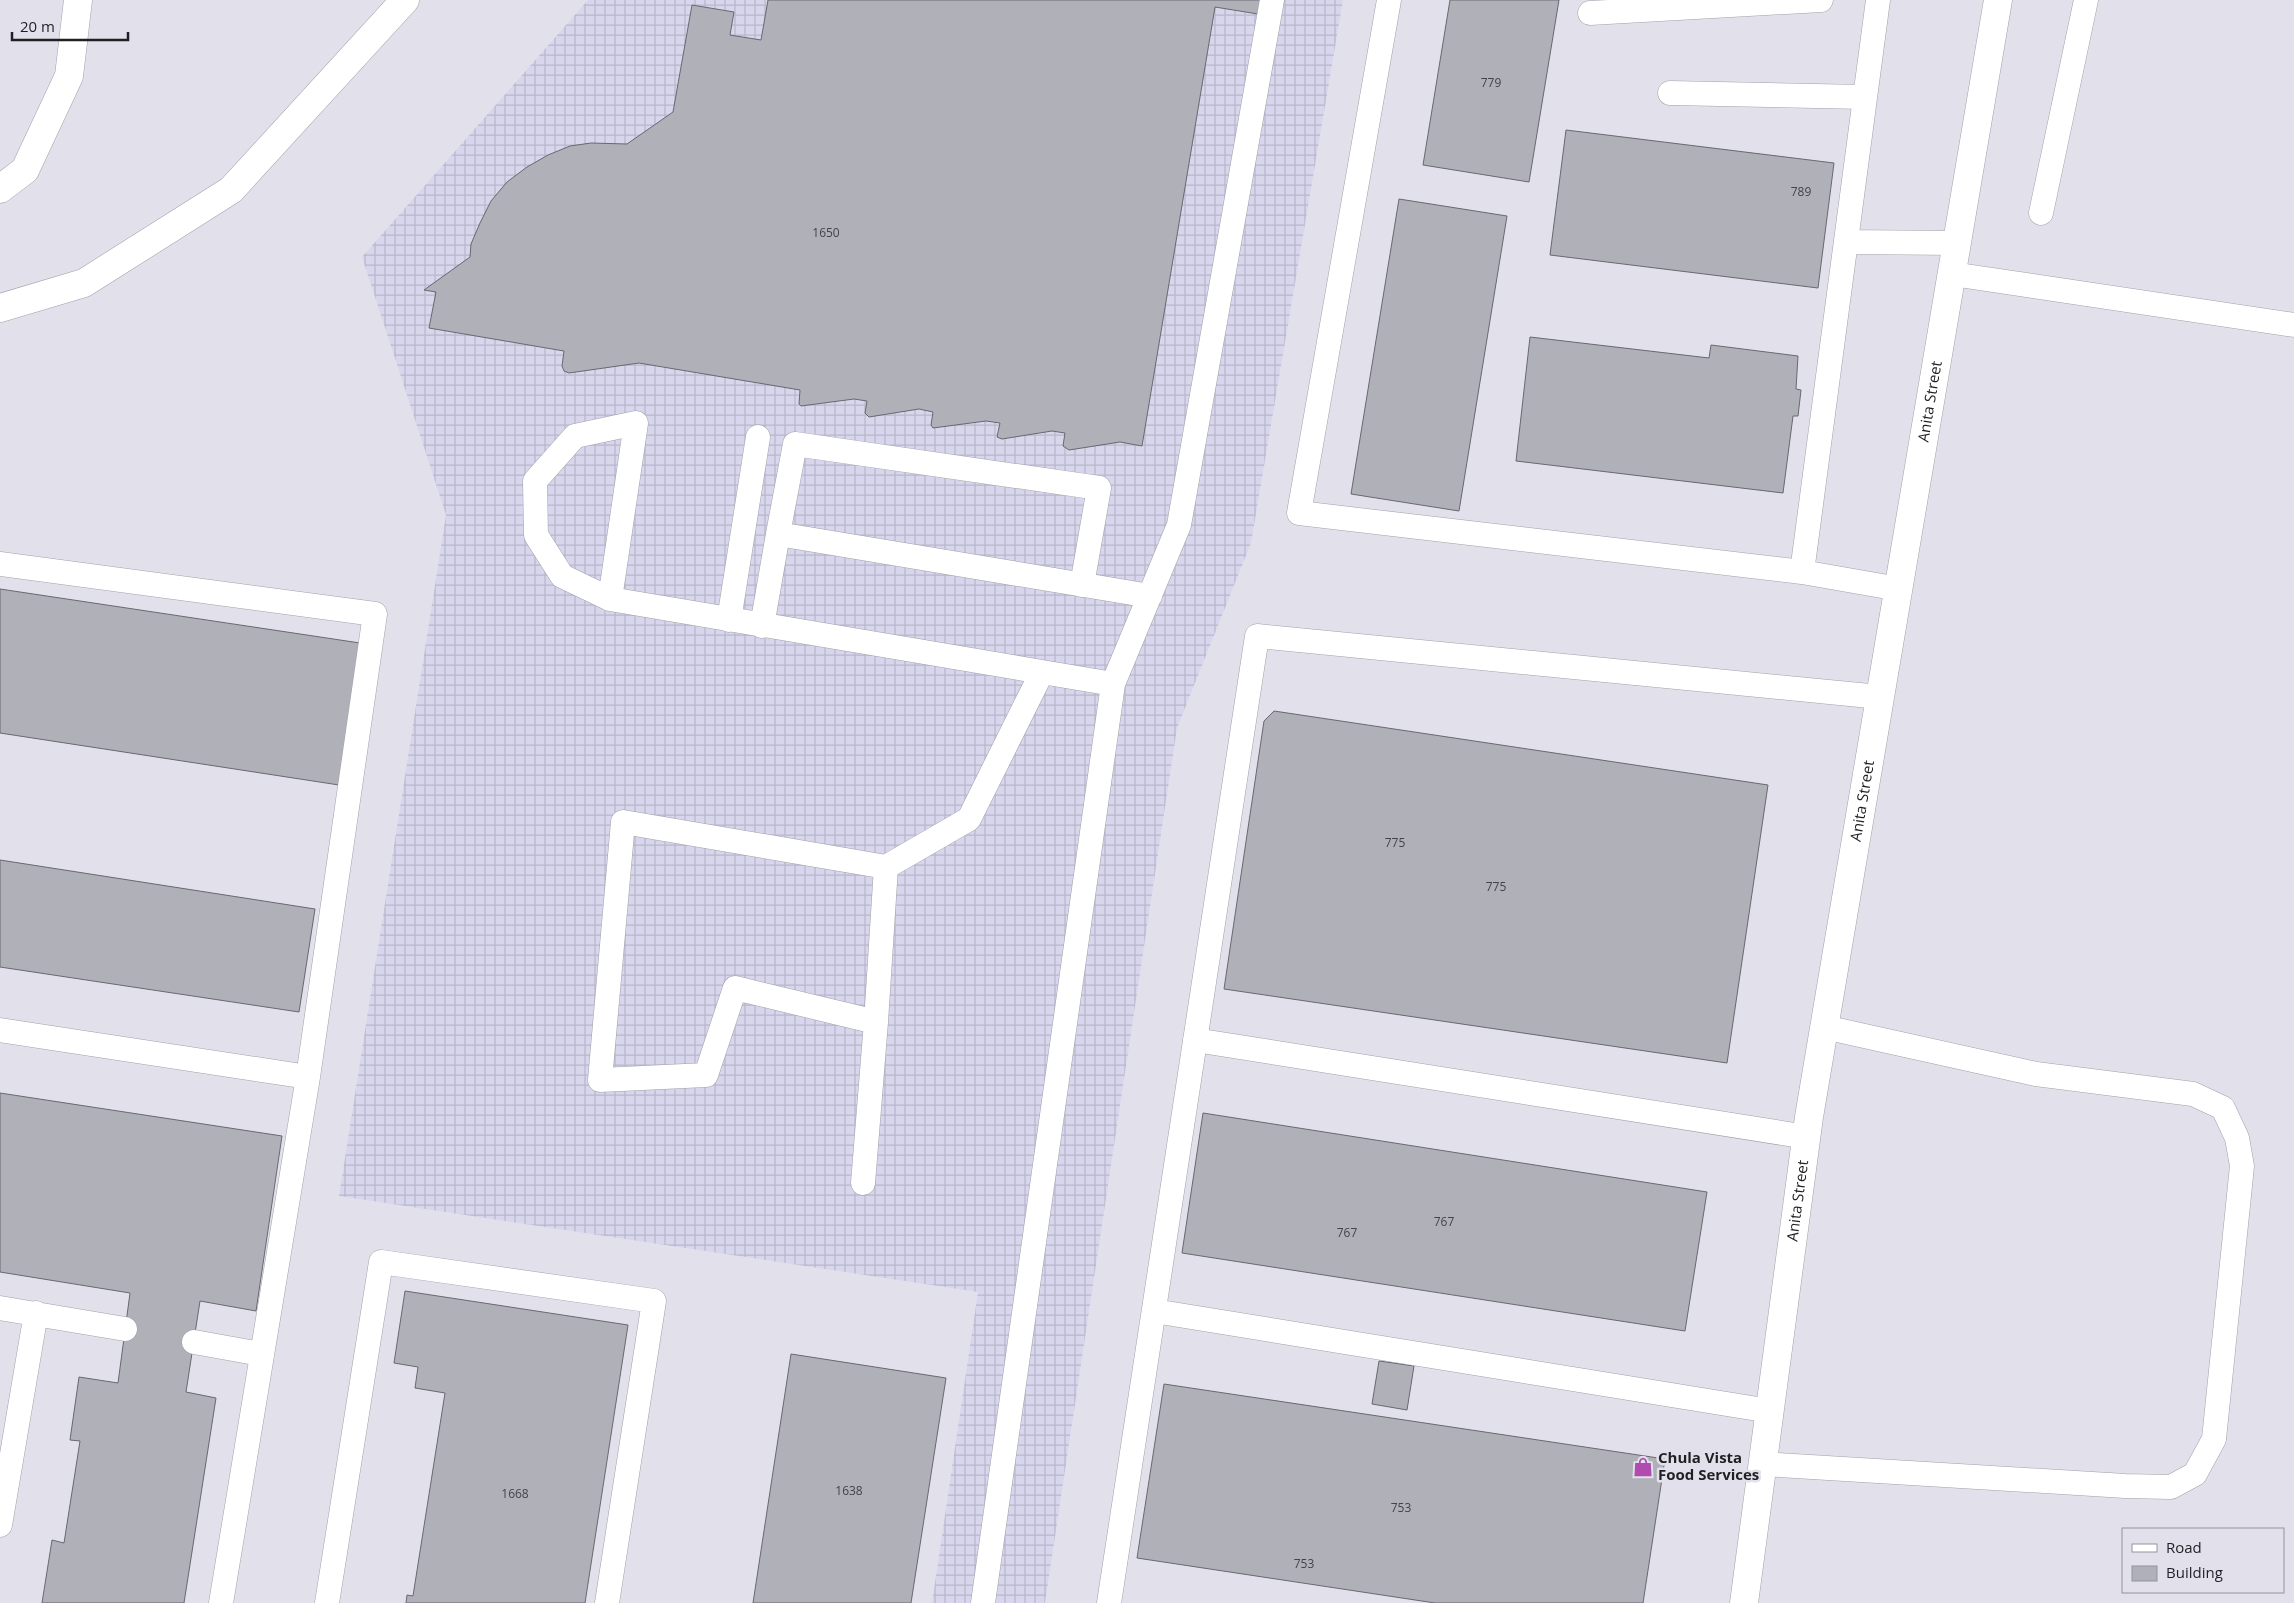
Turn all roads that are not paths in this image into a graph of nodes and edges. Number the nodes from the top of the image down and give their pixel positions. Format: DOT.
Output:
graph roads {
  1 [pos="78,0"];
  2 [pos="405,0"];
  3 [pos="1272,0"];
  4 [pos="1389,0"];
  5 [pos="1821,0"];
  6 [pos="1878,0"];
  7 [pos="1998,0"];
  8 [pos="2086,0"];
  9 [pos="1590,13"];
  10 [pos="1670,93"];
  11 [pos="1866,98"];
  12 [pos="0,189"];
  13 [pos="2041,213"];
  14 [pos="1846,242"];
  15 [pos="1958,243"];
  16 [pos="1952,274"];
  17 [pos="0,308"];
  18 [pos="2294,325"];
  19 [pos="758,437"];
  20 [pos="778,534"];
  21 [pos="0,564"];
  22 [pos="1802,572"];
  23 [pos="1082,585"];
  24 [pos="1899,590"];
  25 [pos="1150,596"];
  26 [pos="610,599"];
  27 [pos="729,620"];
  28 [pos="762,626"];
  29 [pos="1042,672"];
  30 [pos="1113,684"];
  31 [pos="1880,697"];
  32 [pos="886,867"];
  33 [pos="876,1022"];
  34 [pos="1824,1027"];
  35 [pos="0,1030"];
  36 [pos="1195,1040"];
  37 [pos="308,1077"];
  38 [pos="1807,1137"];
  39 [pos="863,1183"];
  40 [pos="0,1308"];
  41 [pos="1154,1311"];
  42 [pos="36,1314"];
  43 [pos="125,1329"];
  44 [pos="194,1342"];
  45 [pos="261,1354"];
  46 [pos="1770,1411"];
  47 [pos="1763,1464"];
  48 [pos="0,1525"];
  49 [pos="221,1603"];
  50 [pos="327,1603"];
  51 [pos="607,1603"];
  52 [pos="983,1603"];
  53 [pos="1109,1603"];
  54 [pos="1744,1603"];
  1 -- 12 [label="main road"];
  2 -- 17 [label="main road"];
  3 -- 25 [label="lane"];
  4 -- 22 [label="lane"];
  5 -- 9 [label="lane"];
  6 -- 11 [label="lane"];
  7 -- 15 [label="main road, Anita Street"];
  8 -- 13 [label="lane"];
  10 -- 11 [label="lane"];
  11 -- 14 [label="lane"];
  14 -- 15 [label="lane"];
  14 -- 22 [label="lane"];
  15 -- 16 [label="main road, Anita Street"];
  16 -- 18 [label="lane"];
  16 -- 24 [label="main road, Anita Street"];
  19 -- 27 [label="lane"];
  20 -- 23 [label="lane"];
  20 -- 23 [label="lane"];
  20 -- 28 [label="lane"];
  21 -- 37 [label="lane"];
  22 -- 24 [label="lane"];
  23 -- 25 [label="lane"];
  24 -- 31 [label="main road, Anita Street"];
  25 -- 30 [label="lane"];
  26 -- 26 [label="lane"];
  26 -- 27 [label="lane"];
  27 -- 28 [label="lane"];
  28 -- 29 [label="lane"];
  29 -- 30 [label="lane"];
  29 -- 32 [label="lane"];
  30 -- 52 [label="lane"];
  31 -- 34 [label="main road, Anita Street"];
  31 -- 36 [label="lane"];
  32 -- 33 [label="lane"];
  32 -- 33 [label="lane"];
  33 -- 39 [label="lane"];
  34 -- 38 [label="main road, Anita Street"];
  34 -- 47 [label="lane"];
  35 -- 37 [label="lane"];
  36 -- 38 [label="lane"];
  36 -- 41 [label="lane"];
  37 -- 45 [label="lane"];
  38 -- 46 [label="main road, Anita Street"];
  40 -- 42 [label="lane"];
  41 -- 46 [label="lane"];
  41 -- 53 [label="lane"];
  42 -- 43 [label="lane"];
  42 -- 48 [label="lane"];
  44 -- 45 [label="lane"];
  45 -- 49 [label="lane"];
  46 -- 47 [label="main road, Anita Street"];
  47 -- 54 [label="main road, Anita Street"];
  50 -- 51 [label="lane"];
}
